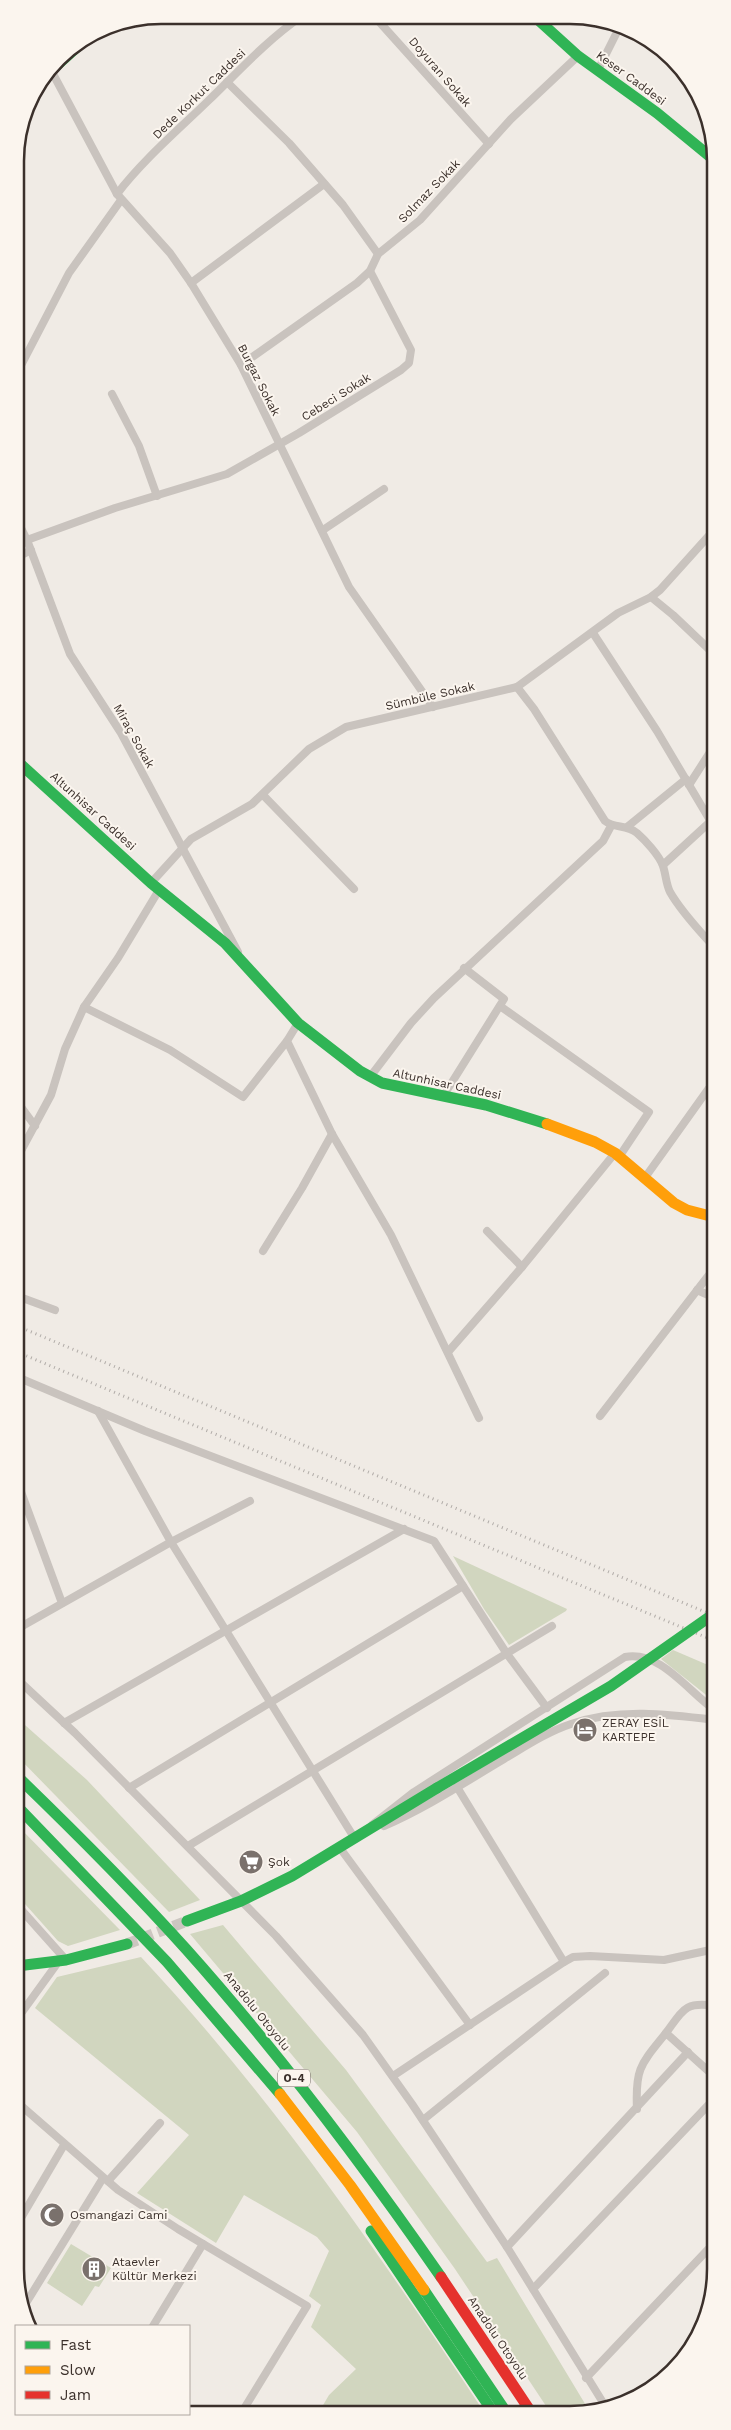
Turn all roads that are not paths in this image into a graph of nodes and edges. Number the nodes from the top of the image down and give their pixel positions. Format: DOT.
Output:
graph roads {
  1 [pos="292,24"];
  2 [pos="381,24"];
  3 [pos="542,24"];
  4 [pos="617,32"];
  5 [pos="578,56"];
  6 [pos="598,70"];
  7 [pos="51,79"];
  8 [pos="227,82"];
  9 [pos="489,144"];
  10 [pos="707,153"];
  11 [pos="324,184"];
  12 [pos="119,197"];
  13 [pos="378,254"];
  14 [pos="370,271"];
  15 [pos="191,283"];
  16 [pos="24,360"];
  17 [pos="240,365"];
  18 [pos="112,394"];
  19 [pos="278,445"];
  20 [pos="384,489"];
  21 [pos="156,496"];
  22 [pos="322,530"];
  23 [pos="24,534"];
  24 [pos="707,538"];
  25 [pos="27,540"];
  26 [pos="31,550"];
  27 [pos="24,554"];
  28 [pos="651,597"];
  29 [pos="593,633"];
  30 [pos="707,647"];
  31 [pos="517,687"];
  32 [pos="433,707"];
  33 [pos="707,756"];
  34 [pos="24,767"];
  35 [pos="688,782"];
  36 [pos="263,795"];
  37 [pos="707,815"];
  38 [pos="612,826"];
  39 [pos="627,827"];
  40 [pos="707,828"];
  41 [pos="182,846"];
  42 [pos="663,866"];
  43 [pos="155,886"];
  44 [pos="354,888"];
  45 [pos="707,939"];
  46 [pos="242,960"];
  47 [pos="464,968"];
  48 [pos="500,1006"];
  49 [pos="84,1007"];
  50 [pos="298,1023"];
  51 [pos="287,1041"];
  52 [pos="370,1077"];
  53 [pos="707,1091"];
  54 [pos="444,1095"];
  55 [pos="24,1111"];
  56 [pos="35,1126"];
  57 [pos="332,1134"];
  58 [pos="24,1146"];
  59 [pos="617,1155"];
  60 [pos="644,1178"];
  61 [pos="707,1215"];
  62 [pos="487,1231"];
  63 [pos="263,1250"];
  64 [pos="522,1267"];
  65 [pos="707,1276"];
  66 [pos="697,1290"];
  67 [pos="707,1294"];
  68 [pos="24,1299"];
  69 [pos="55,1310"];
  70 [pos="448,1352"];
  71 [pos="24,1380"];
  72 [pos="98,1411"];
  73 [pos="600,1416"];
  74 [pos="479,1418"];
  75 [pos="250,1501"];
  76 [pos="24,1508"];
  77 [pos="404,1529"];
  78 [pos="171,1542"];
  79 [pos="463,1586"];
  80 [pos="62,1603"];
  81 [pos="707,1619"];
  82 [pos="24,1625"];
  83 [pos="552,1626"];
  84 [pos="226,1631"];
  85 [pos="507,1654"];
  86 [pos="24,1685"];
  87 [pos="270,1703"];
  88 [pos="707,1704"];
  89 [pos="547,1708"];
  90 [pos="707,1719"];
  91 [pos="64,1723"];
  92 [pos="312,1772"];
  93 [pos="24,1783"];
  94 [pos="457,1787"];
  95 [pos="128,1788"];
  96 [pos="24,1813"];
  97 [pos="355,1839"];
  98 [pos="188,1846"];
  99 [pos="340,1848"];
  100 [pos="241,1900"];
  101 [pos="24,1914"];
  102 [pos="187,1920"];
  103 [pos="128,1944"];
  104 [pos="707,1951"];
  105 [pos="63,1961"];
  106 [pos="564,1962"];
  107 [pos="24,1965"];
  108 [pos="606,1973"];
  109 [pos="707,2005"];
  110 [pos="24,2010"];
  111 [pos="470,2025"];
  112 [pos="666,2033"];
  113 [pos="688,2052"];
  114 [pos="707,2068"];
  115 [pos="393,2076"];
  116 [pos="707,2107"];
  117 [pos="24,2108"];
  118 [pos="637,2109"];
  119 [pos="423,2120"];
  120 [pos="301,2122"];
  121 [pos="160,2123"];
  122 [pos="64,2145"];
  123 [pos="105,2180"];
  124 [pos="24,2213"];
  125 [pos="203,2244"];
  126 [pos="507,2247"];
  127 [pos="707,2251"];
  128 [pos="533,2289"];
  129 [pos="27,2301"];
  130 [pos="154,2325"];
  131 [pos="586,2378"];
  132 [pos="603,2403"];
  133 [pos="246,2406"];
  134 [pos="489,2406"];
  135 [pos="502,2406"];
  136 [pos="527,2406"];
  1 -- 8 [label="street, Dede Korkut Caddesi"];
  2 -- 9 [label="street, Doyuran Sokak"];
  3 -- 5 [label="main road, Keser Caddesi"];
  4 -- 6 [label="street"];
  5 -- 6 [label="main road, Keser Caddesi"];
  5 -- 9 [label="street, Solmaz Sokak"];
  6 -- 10 [label="main road, Keser Caddesi"];
  7 -- 12 [label="street, Burgaz Sokak"];
  8 -- 11 [label="street"];
  8 -- 12 [label="street, Dede Korkut Caddesi"];
  9 -- 13 [label="street, Solmaz Sokak"];
  11 -- 13 [label="street"];
  11 -- 15 [label="street"];
  12 -- 15 [label="street, Burgaz Sokak"];
  12 -- 16 [label="street, Dede Korkut Caddesi"];
  13 -- 14 [label="street, Solmaz Sokak"];
  14 -- 17 [label="street, Solmaz Sokak"];
  14 -- 19 [label="street, Cebeci Sokak"];
  15 -- 17 [label="street, Burgaz Sokak"];
  17 -- 19 [label="street, Burgaz Sokak"];
  18 -- 21 [label="street"];
  19 -- 21 [label="street, Cebeci Sokak"];
  19 -- 22 [label="street, Burgaz Sokak"];
  20 -- 22 [label="street"];
  21 -- 25 [label="street, Cebeci Sokak"];
  22 -- 32 [label="street, Burgaz Sokak"];
  23 -- 25 [label="street, Miraç Sokak"];
  24 -- 28 [label="street, Sümbüle Sokak"];
  25 -- 26 [label="street, Miraç Sokak"];
  26 -- 27 [label="street"];
  26 -- 41 [label="street, Miraç Sokak"];
  28 -- 29 [label="street, Sümbüle Sokak"];
  28 -- 30 [label="street"];
  29 -- 31 [label="street, Sümbüle Sokak"];
  29 -- 35 [label="street"];
  31 -- 32 [label="street, Sümbüle Sokak"];
  31 -- 38 [label="street"];
  32 -- 36 [label="street, Sümbüle Sokak"];
  33 -- 35 [label="street"];
  34 -- 43 [label="main road, Altunhisar Caddesi"];
  35 -- 37 [label="street"];
  35 -- 39 [label="street"];
  36 -- 41 [label="street, Sümbüle Sokak"];
  36 -- 44 [label="street"];
  38 -- 39 [label="street"];
  38 -- 47 [label="street"];
  39 -- 42 [label="street"];
  40 -- 42 [label="street"];
  41 -- 43 [label="street, Sümbüle Sokak"];
  41 -- 46 [label="street, Miraç Sokak"];
  42 -- 45 [label="street"];
  43 -- 46 [label="main road, Altunhisar Caddesi"];
  43 -- 49 [label="street, Sümbüle Sokak"];
  46 -- 50 [label="main road, Altunhisar Caddesi"];
  47 -- 48 [label="street"];
  47 -- 52 [label="street"];
  48 -- 54 [label="street"];
  48 -- 59 [label="street"];
  49 -- 51 [label="street"];
  49 -- 56 [label="street, Sümbüle Sokak"];
  50 -- 51 [label="street"];
  50 -- 52 [label="main road, Altunhisar Caddesi"];
  51 -- 57 [label="street"];
  52 -- 54 [label="main road, Altunhisar Caddesi"];
  53 -- 60 [label="street"];
  54 -- 59 [label="main road, Altunhisar Caddesi"];
  55 -- 56 [label="street"];
  56 -- 58 [label="street, Sümbüle Sokak"];
  57 -- 63 [label="street"];
  57 -- 70 [label="street"];
  59 -- 60 [label="main road, Altunhisar Caddesi"];
  59 -- 64 [label="street"];
  60 -- 61 [label="main road, Altunhisar Caddesi"];
  62 -- 64 [label="street"];
  64 -- 70 [label="street"];
  65 -- 66 [label="street"];
  66 -- 67 [label="street"];
  66 -- 73 [label="street"];
  68 -- 69 [label="street"];
  70 -- 74 [label="street"];
  71 -- 72 [label="street"];
  72 -- 77 [label="street"];
  72 -- 78 [label="street"];
  75 -- 78 [label="street"];
  76 -- 80 [label="street"];
  77 -- 79 [label="street"];
  77 -- 84 [label="street"];
  78 -- 80 [label="street"];
  78 -- 84 [label="street"];
  79 -- 85 [label="street"];
  79 -- 87 [label="street"];
  80 -- 82 [label="street"];
  81 -- 97 [label="main road, bridge"];
  83 -- 85 [label="street"];
  84 -- 87 [label="street"];
  84 -- 91 [label="street"];
  85 -- 89 [label="street"];
  85 -- 92 [label="street"];
  86 -- 91 [label="street"];
  87 -- 92 [label="street"];
  87 -- 95 [label="street"];
  88 -- 89 [label="street"];
  89 -- 97 [label="street"];
  90 -- 94 [label="street"];
  91 -- 95 [label="street"];
  92 -- 97 [label="street"];
  92 -- 98 [label="street"];
  93 -- 136 [label="main road, Anadolu Otoyolu / O-4"];
  94 -- 97 [label="street"];
  94 -- 106 [label="street"];
  95 -- 98 [label="street"];
  96 -- 120 [label="main road, O-4"];
  97 -- 99 [label="main road"];
  98 -- 100 [label="street"];
  99 -- 100 [label="main road"];
  99 -- 111 [label="street"];
  100 -- 102 [label="main road"];
  100 -- 115 [label="street"];
  101 -- 105 [label="street"];
  103 -- 105 [label="main road"];
  104 -- 106 [label="street"];
  105 -- 107 [label="main road"];
  105 -- 110 [label="street"];
  106 -- 111 [label="street"];
  108 -- 119 [label="street"];
  109 -- 112 [label="street"];
  111 -- 115 [label="street"];
  112 -- 113 [label="street"];
  112 -- 118 [label="street"];
  113 -- 114 [label="street"];
  113 -- 118 [label="street"];
  115 -- 119 [label="street"];
  116 -- 128 [label="street"];
  117 -- 122 [label="street"];
  118 -- 126 [label="street"];
  119 -- 126 [label="street"];
  120 -- 134 [label="main road"];
  120 -- 135 [label="main road, O-4"];
  121 -- 123 [label="street"];
  122 -- 123 [label="street"];
  122 -- 124 [label="street"];
  123 -- 125 [label="street"];
  123 -- 129 [label="street"];
  125 -- 130 [label="street"];
  125 -- 133 [label="street"];
  126 -- 128 [label="street"];
  127 -- 131 [label="street"];
  128 -- 131 [label="street"];
  131 -- 132 [label="street"];
}
